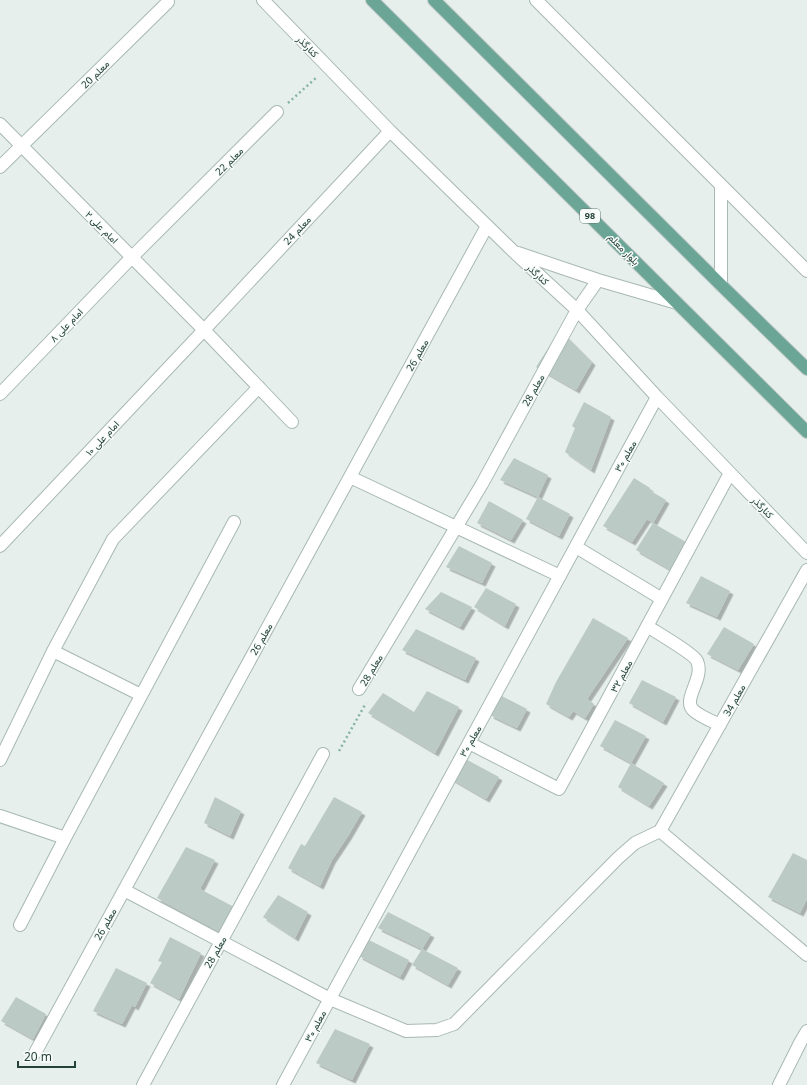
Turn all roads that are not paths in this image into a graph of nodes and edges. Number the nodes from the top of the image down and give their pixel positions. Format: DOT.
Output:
graph roads {
  1 [pos="263,0"];
  2 [pos="372,0"];
  3 [pos="434,0"];
  4 [pos="536,0"];
  5 [pos="168,2"];
  6 [pos="277,112"];
  7 [pos="0,124"];
  8 [pos="390,131"];
  9 [pos="21,146"];
  10 [pos="0,167"];
  11 [pos="721,185"];
  12 [pos="487,226"];
  13 [pos="513,252"];
  14 [pos="132,257"];
  15 [pos="807,271"];
  16 [pos="598,280"];
  17 [pos="721,286"];
  18 [pos="677,302"];
  19 [pos="577,310"];
  20 [pos="204,330"];
  21 [pos="807,369"];
  22 [pos="259,387"];
  23 [pos="0,394"];
  24 [pos="657,397"];
  25 [pos="292,422"];
  26 [pos="807,432"];
  27 [pos="730,473"];
  28 [pos="350,477"];
  29 [pos="234,522"];
  30 [pos="456,528"];
  31 [pos="0,546"];
  32 [pos="576,547"];
  33 [pos="807,553"];
  34 [pos="807,570"];
  35 [pos="560,576"];
  36 [pos="662,599"];
  37 [pos="647,626"];
  38 [pos="53,651"];
  39 [pos="360,689"];
  40 [pos="142,695"];
  41 [pos="720,725"];
  42 [pos="469,743"];
  43 [pos="323,754"];
  44 [pos="0,760"];
  45 [pos="0,816"];
  46 [pos="660,831"];
  47 [pos="65,838"];
  48 [pos="124,890"];
  49 [pos="20,925"];
  50 [pos="221,942"];
  51 [pos="807,955"];
  52 [pos="330,999"];
  53 [pos="807,1031"];
  54 [pos="35,1052"];
  55 [pos="143,1085"];
  56 [pos="283,1085"];
  57 [pos="780,1085"];
  1 -- 8 [label="street, کنارگذر"];
  2 -- 18 [label="main road, بلوار معلم / 98"];
  3 -- 17 [label="main road"];
  4 -- 11 [label="street"];
  5 -- 9 [label="street, معلم 20"];
  6 -- 14 [label="street, معلم 22"];
  7 -- 9 [label="street, امام علی ۲"];
  8 -- 12 [label="street, کنارگذر"];
  8 -- 20 [label="street, معلم 24"];
  9 -- 10 [label="street, معلم 20"];
  9 -- 14 [label="street, امام علی ۲"];
  11 -- 15 [label="street"];
  11 -- 17 [label="street"];
  12 -- 13 [label="street, کنارگذر"];
  12 -- 28 [label="street, معلم 26"];
  13 -- 16 [label="street"];
  13 -- 19 [label="street, کنارگذر"];
  14 -- 20 [label="street, امام علی ۲"];
  14 -- 23 [label="street, امام علی ۸"];
  16 -- 18 [label="street"];
  16 -- 19 [label="street, معلم 28"];
  17 -- 21 [label="main road"];
  18 -- 26 [label="main road, بلوار معلم / 98"];
  19 -- 24 [label="street, کنارگذر"];
  19 -- 30 [label="street, معلم 28"];
  20 -- 22 [label="street, امام علی ۲"];
  20 -- 31 [label="street, امام علی ۱۰"];
  22 -- 25 [label="street, امام علی ۲"];
  22 -- 38 [label="street"];
  24 -- 27 [label="street, کنارگذر"];
  24 -- 32 [label="street, معلم ۳۰"];
  27 -- 33 [label="street, کنارگذر"];
  27 -- 36 [label="street, معلم ۳۲"];
  28 -- 30 [label="street"];
  28 -- 48 [label="street, معلم 26"];
  29 -- 40 [label="street"];
  30 -- 35 [label="street"];
  30 -- 39 [label="street, معلم 28"];
  32 -- 35 [label="street, معلم ۳۰"];
  32 -- 36 [label="street"];
  34 -- 41 [label="street, معلم 34"];
  35 -- 42 [label="street, معلم ۳۰"];
  36 -- 37 [label="street, معلم ۳۲"];
  37 -- 41 [label="street"];
  37 -- 42 [label="street, معلم ۳۲"];
  38 -- 40 [label="street"];
  38 -- 44 [label="street"];
  40 -- 47 [label="street"];
  41 -- 46 [label="street, معلم 34"];
  42 -- 52 [label="street, معلم ۳۰"];
  43 -- 50 [label="street, معلم 28"];
  45 -- 47 [label="street"];
  46 -- 51 [label="street"];
  46 -- 52 [label="street"];
  47 -- 49 [label="street"];
  48 -- 50 [label="street"];
  48 -- 54 [label="street, معلم 26"];
  50 -- 52 [label="street"];
  50 -- 55 [label="street, معلم 28"];
  52 -- 56 [label="street, معلم ۳۰"];
  53 -- 57 [label="street"];
}
